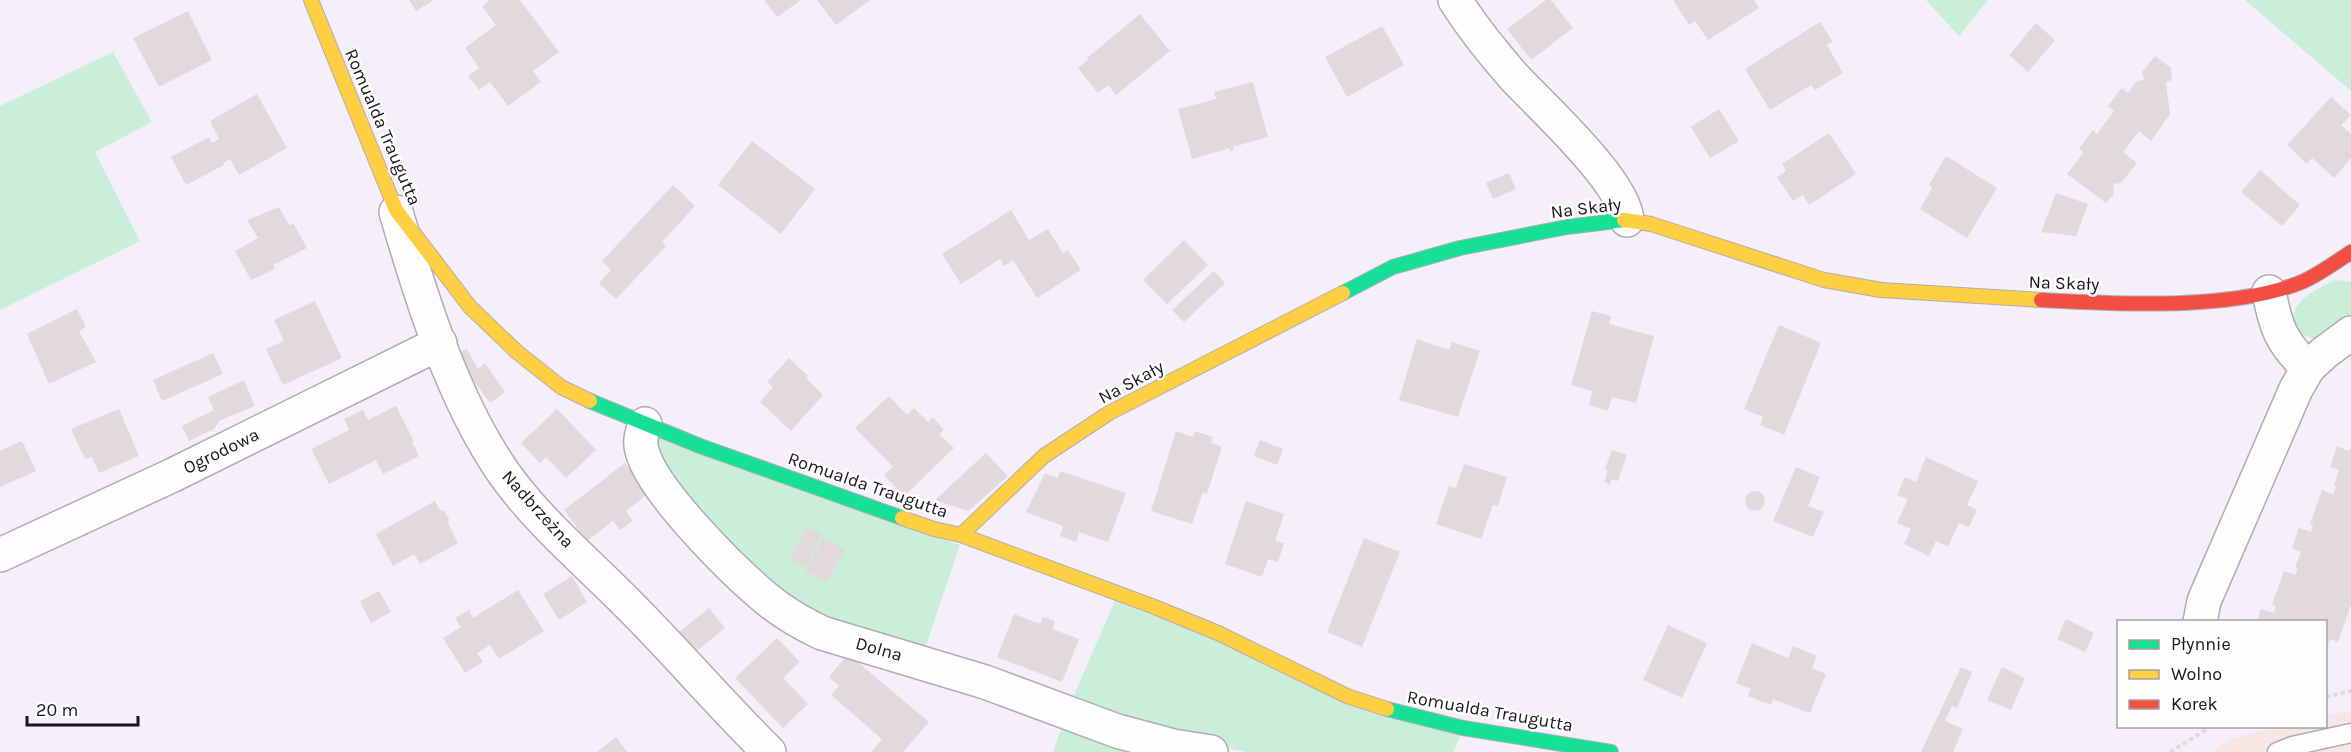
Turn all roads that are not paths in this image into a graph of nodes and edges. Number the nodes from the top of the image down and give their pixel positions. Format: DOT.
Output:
graph roads {
  1 [pos="310,0"];
  2 [pos="1455,0"];
  3 [pos="396,210"];
  4 [pos="1627,220"];
  5 [pos="2351,252"];
  6 [pos="2269,292"];
  7 [pos="2351,333"];
  8 [pos="440,343"];
  9 [pos="2308,368"];
  10 [pos="645,424"];
  11 [pos="962,536"];
  12 [pos="0,555"];
  13 [pos="2200,620"];
  14 [pos="2351,733"];
  15 [pos="769,752"];
  16 [pos="1211,752"];
  17 [pos="1611,752"];
  18 [pos="2277,752"];
  1 -- 3 [label="street, Romualda Traugutta"];
  2 -- 4 [label="street"];
  3 -- 8 [label="street, Nadbrzeżna"];
  3 -- 10 [label="street, Romualda Traugutta"];
  4 -- 6 [label="street, Na Skały"];
  4 -- 11 [label="street, Na Skały"];
  5 -- 6 [label="street, Na Skały"];
  6 -- 9 [label="street"];
  7 -- 9 [label="street"];
  8 -- 12 [label="street, Ogrodowa"];
  8 -- 15 [label="street, Nadbrzeżna"];
  9 -- 13 [label="street"];
  10 -- 11 [label="street, Romualda Traugutta"];
  10 -- 16 [label="street, Dolna"];
  11 -- 17 [label="street, Romualda Traugutta"];
  14 -- 18 [label="lane"];
}
